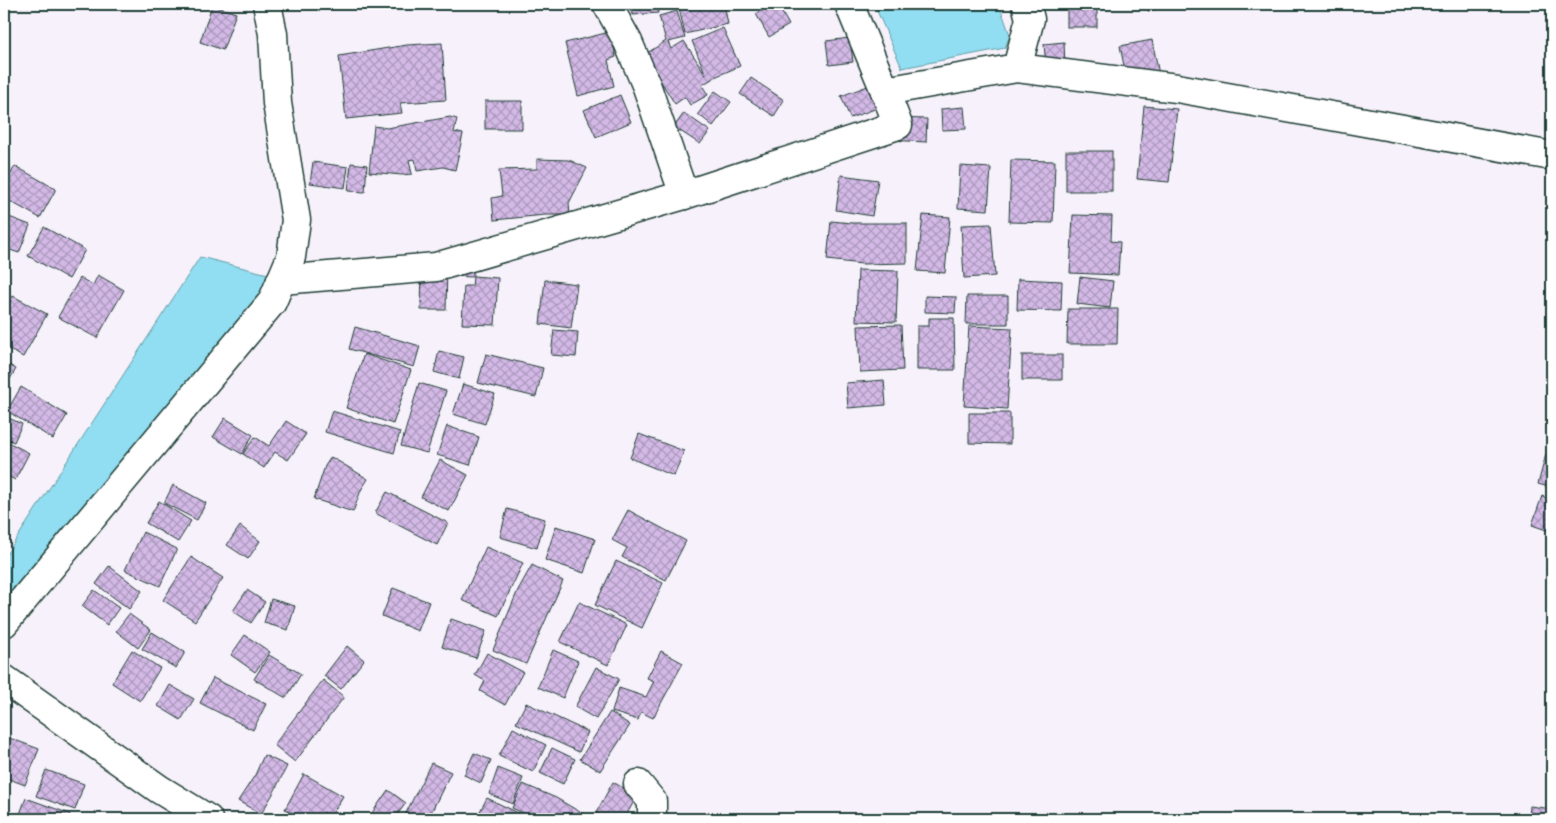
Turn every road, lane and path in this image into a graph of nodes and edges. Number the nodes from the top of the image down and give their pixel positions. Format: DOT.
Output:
graph roads {
  1 [pos="267,4"];
  2 [pos="607,4"];
  3 [pos="849,4"];
  4 [pos="1026,4"];
  5 [pos="1017,68"];
  6 [pos="885,91"];
  7 [pos="1552,156"];
  8 [pos="684,195"];
  9 [pos="281,280"];
  10 [pos="4,623"];
  11 [pos="4,679"];
  12 [pos="638,784"];
  13 [pos="208,819"];
  14 [pos="652,819"];
  1 -- 9 [label="street"];
  2 -- 8 [label="street"];
  3 -- 6 [label="street"];
  4 -- 5 [label="street"];
  5 -- 6 [label="street"];
  5 -- 7 [label="street"];
  6 -- 8 [label="street"];
  8 -- 9 [label="street"];
  9 -- 10 [label="street"];
  11 -- 13 [label="street"];
  12 -- 14 [label="street"];
}
